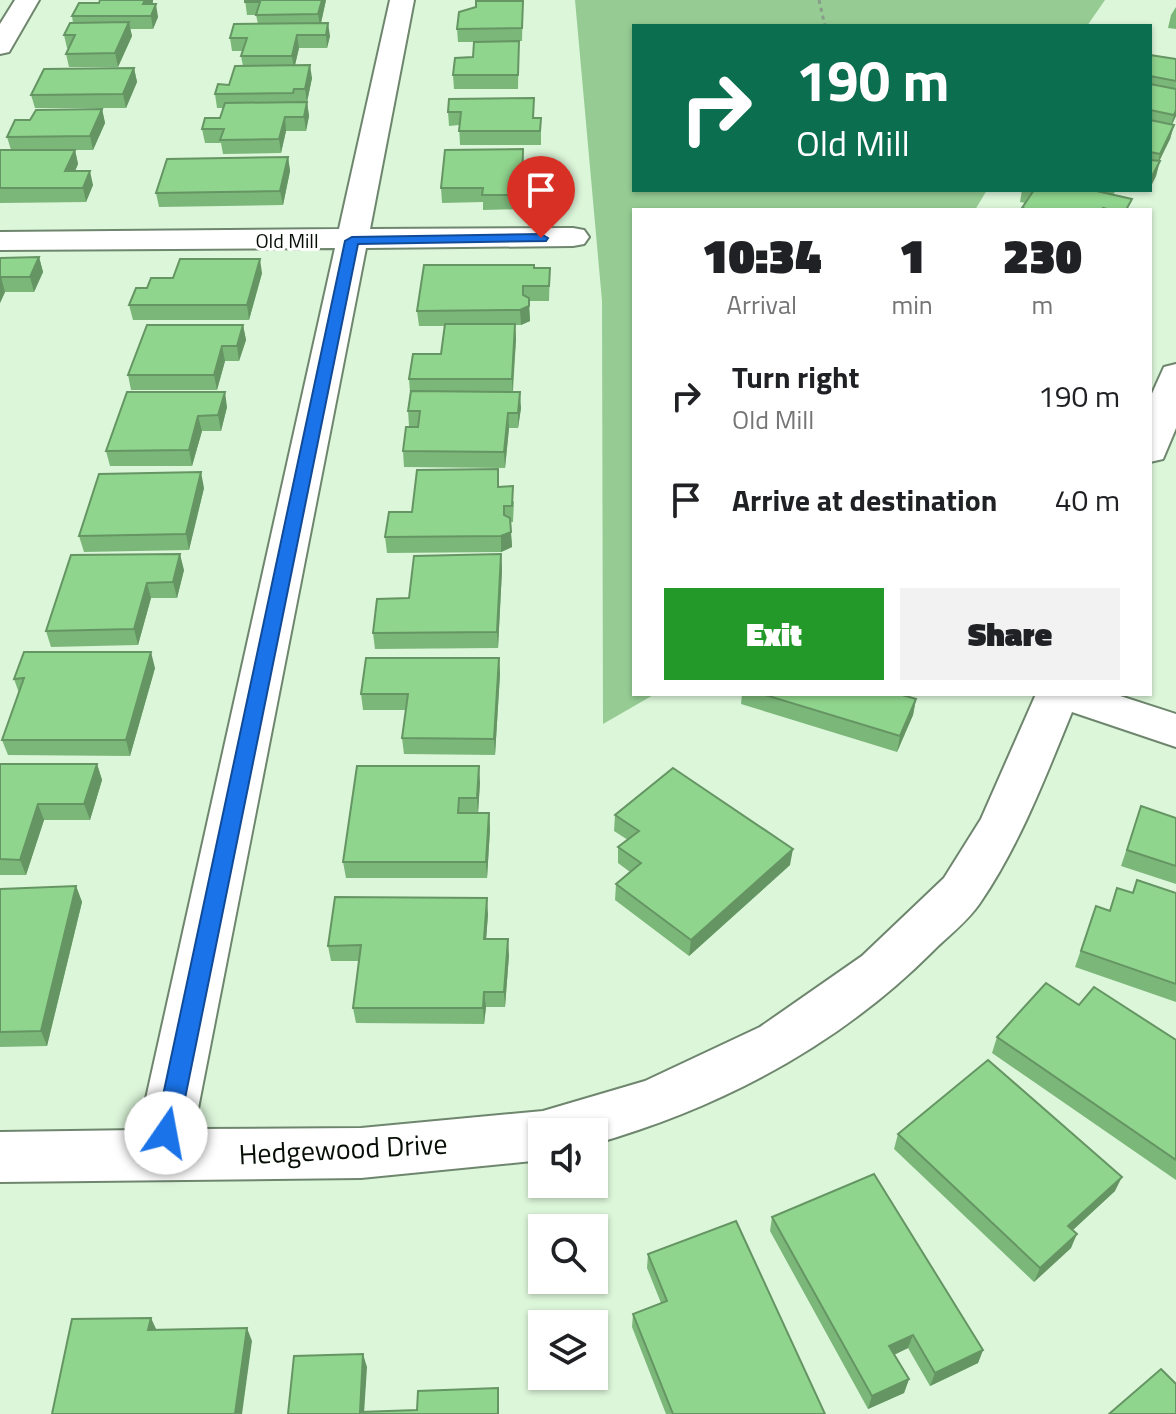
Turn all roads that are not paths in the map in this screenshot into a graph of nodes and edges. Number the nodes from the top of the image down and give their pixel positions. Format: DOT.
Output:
graph roads {
  1 [pos="27,0"];
  2 [pos="402,0"];
  3 [pos="1,44"];
  4 [pos="573,237"];
  5 [pos="0,241"];
  6 [pos="352,241"];
  7 [pos="1176,374"];
  8 [pos="1152,445"];
  9 [pos="1057,696"];
  10 [pos="1072,696"];
  11 [pos="1176,731"];
  12 [pos="601,1118"];
  13 [pos="528,1136"];
  14 [pos="0,1157"];
  15 [pos="161,1157"];
  1 -- 3 [label="street"];
  2 -- 6 [label="street"];
  4 -- 6 [label="street, Old Mill"];
  5 -- 6 [label="street, Old Mill"];
  6 -- 15 [label="street"];
  7 -- 8 [label="street"];
  9 -- 12 [label="street"];
  10 -- 11 [label="street"];
  13 -- 15 [label="street, Hedgewood Drive"];
  14 -- 15 [label="street, Hedgewood Drive"];
}
